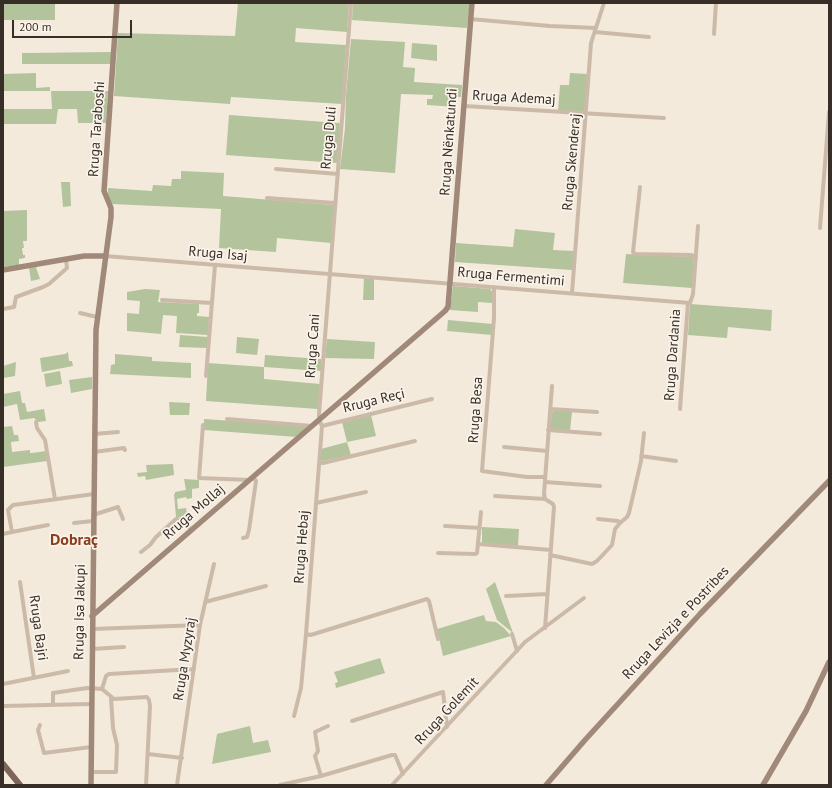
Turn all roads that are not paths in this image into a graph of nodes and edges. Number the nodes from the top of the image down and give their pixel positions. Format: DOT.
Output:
graph roads {
  1 [pos="117,3"];
  2 [pos="351,3"];
  3 [pos="472,3"];
  4 [pos="604,3"];
  5 [pos="716,3"];
  6 [pos="470,19"];
  7 [pos="595,30"];
  8 [pos="714,34"];
  9 [pos="649,37"];
  10 [pos="464,106"];
  11 [pos="829,112"];
  12 [pos="587,114"];
  13 [pos="664,118"];
  14 [pos="276,170"];
  15 [pos="338,174"];
  16 [pos="640,187"];
  17 [pos="267,198"];
  18 [pos="335,203"];
  19 [pos="698,226"];
  20 [pos="820,228"];
  21 [pos="105,256"];
  22 [pos="696,258"];
  23 [pos="66,259"];
  24 [pos="215,265"];
  25 [pos="3,270"];
  26 [pos="330,274"];
  27 [pos="450,284"];
  28 [pos="494,287"];
  29 [pos="572,293"];
  30 [pos="162,300"];
  31 [pos="212,303"];
  32 [pos="689,303"];
  33 [pos="3,309"];
  34 [pos="80,313"];
  35 [pos="97,317"];
  36 [pos="206,376"];
  37 [pos="552,386"];
  38 [pos="432,399"];
  39 [pos="551,408"];
  40 [pos="680,409"];
  41 [pos="597,412"];
  42 [pos="227,419"];
  43 [pos="319,420"];
  44 [pos="36,422"];
  45 [pos="203,425"];
  46 [pos="312,426"];
  47 [pos="322,426"];
  48 [pos="548,430"];
  49 [pos="118,432"];
  50 [pos="644,433"];
  51 [pos="94,434"];
  52 [pos="600,434"];
  53 [pos="414,441"];
  54 [pos="504,447"];
  55 [pos="125,450"];
  56 [pos="546,451"];
  57 [pos="94,452"];
  58 [pos="641,456"];
  59 [pos="676,461"];
  60 [pos="320,462"];
  61 [pos="251,479"];
  62 [pos="545,479"];
  63 [pos="829,480"];
  64 [pos="600,486"];
  65 [pos="366,492"];
  66 [pos="94,494"];
  67 [pos="495,496"];
  68 [pos="55,499"];
  69 [pos="545,499"];
  70 [pos="316,503"];
  71 [pos="481,512"];
  72 [pos="93,518"];
  73 [pos="123,519"];
  74 [pos="598,519"];
  75 [pos="74,523"];
  76 [pos="620,523"];
  77 [pos="48,525"];
  78 [pos="445,526"];
  79 [pos="480,528"];
  80 [pos="191,530"];
  81 [pos="12,532"];
  82 [pos="3,534"];
  83 [pos="243,538"];
  84 [pos="479,544"];
  85 [pos="551,550"];
  86 [pos="141,552"];
  87 [pos="438,553"];
  88 [pos="550,555"];
  89 [pos="214,564"];
  90 [pos="20,582"];
  91 [pos="266,586"];
  92 [pos="547,594"];
  93 [pos="506,596"];
  94 [pos="584,598"];
  95 [pos="205,602"];
  96 [pos="92,616"];
  97 [pos="200,625"];
  98 [pos="544,628"];
  99 [pos="92,629"];
  100 [pos="306,634"];
  101 [pos="512,634"];
  102 [pos="438,639"];
  103 [pos="124,647"];
  104 [pos="92,649"];
  105 [pos="517,651"];
  106 [pos="829,662"];
  107 [pos="194,669"];
  108 [pos="68,671"];
  109 [pos="34,678"];
  110 [pos="3,684"];
  111 [pos="92,689"];
  112 [pos="102,689"];
  113 [pos="111,698"];
  114 [pos="53,702"];
  115 [pos="91,704"];
  116 [pos="3,706"];
  117 [pos="294,716"];
  118 [pos="352,721"];
  119 [pos="40,725"];
  120 [pos="328,726"];
  121 [pos="447,726"];
  122 [pos="91,747"];
  123 [pos="148,754"];
  124 [pos="182,758"];
  125 [pos="3,764"];
  126 [pos="90,772"];
  127 [pos="403,774"];
  128 [pos="321,776"];
  129 [pos="19,785"];
  130 [pos="91,785"];
  131 [pos="146,785"];
  132 [pos="178,785"];
  133 [pos="280,785"];
  134 [pos="392,785"];
  135 [pos="546,785"];
  136 [pos="763,785"];
  1 -- 21 [label="street, Rruga Taraboshi"];
  2 -- 15 [label="street, Rruga Duli"];
  3 -- 6 [label="street, Rruga Nënkatundi"];
  4 -- 7 [label="street, Rruga Skenderaj"];
  5 -- 8 [label="street"];
  6 -- 7 [label="street"];
  6 -- 10 [label="street, Rruga Nënkatundi"];
  7 -- 9 [label="street"];
  7 -- 12 [label="street, Rruga Skenderaj"];
  10 -- 12 [label="street, Rruga Ademaj"];
  10 -- 27 [label="street, Rruga Nënkatundi"];
  11 -- 20 [label="street"];
  12 -- 13 [label="street, Rruga Ademaj"];
  12 -- 29 [label="street, Rruga Skenderaj"];
  14 -- 15 [label="street"];
  15 -- 18 [label="street, Rruga Duli"];
  16 -- 22 [label="street"];
  17 -- 18 [label="street"];
  18 -- 26 [label="street, Rruga Duli"];
  19 -- 22 [label="street, Rruga Dardania"];
  21 -- 23 [label="street"];
  21 -- 24 [label="street, Rruga Isaj"];
  21 -- 35 [label="street, Rruga Isa Jakupi"];
  22 -- 32 [label="street, Rruga Dardania"];
  23 -- 25 [label="street"];
  23 -- 33 [label="street"];
  24 -- 26 [label="street, Rruga Isaj"];
  24 -- 31 [label="street"];
  26 -- 27 [label="street, Rruga Fermentimi"];
  26 -- 43 [label="street, Rruga Cani"];
  27 -- 28 [label="street, Rruga Fermentimi"];
  27 -- 43 [label="street, Rruga Mollaj"];
  28 -- 29 [label="street, Rruga Fermentimi"];
  28 -- 62 [label="street, Rruga Besa"];
  29 -- 32 [label="street, Rruga Fermentimi"];
  30 -- 31 [label="street"];
  31 -- 36 [label="street"];
  32 -- 40 [label="street, Rruga Dardania"];
  34 -- 35 [label="street"];
  35 -- 51 [label="street, Rruga Isa Jakupi"];
  37 -- 39 [label="street"];
  38 -- 47 [label="street, Rruga Reçi"];
  39 -- 41 [label="street"];
  39 -- 48 [label="street"];
  42 -- 46 [label="street"];
  43 -- 46 [label="street, Rruga Mollaj"];
  43 -- 47 [label="street, Rruga Hebaj"];
  44 -- 68 [label="street"];
  45 -- 61 [label="street"];
  46 -- 61 [label="street, Rruga Mollaj"];
  47 -- 60 [label="street, Rruga Hebaj"];
  48 -- 52 [label="street"];
  48 -- 56 [label="street"];
  49 -- 51 [label="street"];
  50 -- 58 [label="street"];
  51 -- 57 [label="street, Rruga Isa Jakupi"];
  53 -- 60 [label="street"];
  54 -- 56 [label="street"];
  55 -- 57 [label="street"];
  56 -- 62 [label="street"];
  57 -- 66 [label="street, Rruga Isa Jakupi"];
  58 -- 59 [label="street"];
  58 -- 76 [label="street"];
  60 -- 70 [label="street, Rruga Hebaj"];
  61 -- 80 [label="street, Rruga Mollaj"];
  61 -- 83 [label="street"];
  62 -- 64 [label="street"];
  62 -- 69 [label="street"];
  63 -- 135 [label="street, Rruga Levizja e Postribes"];
  65 -- 70 [label="street"];
  66 -- 68 [label="street"];
  66 -- 72 [label="street, Rruga Isa Jakupi"];
  67 -- 69 [label="street"];
  68 -- 81 [label="street"];
  69 -- 85 [label="street"];
  70 -- 100 [label="street, Rruga Hebaj"];
  71 -- 79 [label="street"];
  72 -- 73 [label="street"];
  72 -- 75 [label="street"];
  72 -- 96 [label="street, Rruga Isa Jakupi"];
  74 -- 76 [label="street"];
  76 -- 88 [label="street"];
  77 -- 81 [label="street"];
  78 -- 79 [label="street"];
  79 -- 84 [label="street"];
  80 -- 86 [label="street"];
  80 -- 96 [label="street, Rruga Mollaj"];
  81 -- 82 [label="street"];
  84 -- 85 [label="street"];
  84 -- 87 [label="street"];
  85 -- 88 [label="street"];
  88 -- 92 [label="street"];
  89 -- 95 [label="street, Rruga Myzyraj"];
  90 -- 109 [label="street, Rruga Bajri"];
  91 -- 95 [label="street"];
  92 -- 93 [label="street"];
  92 -- 98 [label="street"];
  94 -- 98 [label="street, Rruga Golemit"];
  95 -- 97 [label="street, Rruga Myzyraj"];
  96 -- 99 [label="street, Rruga Isa Jakupi"];
  97 -- 99 [label="street"];
  97 -- 107 [label="street, Rruga Myzyraj"];
  98 -- 105 [label="street, Rruga Golemit"];
  99 -- 104 [label="street, Rruga Isa Jakupi"];
  100 -- 102 [label="street"];
  100 -- 117 [label="street, Rruga Hebaj"];
  101 -- 105 [label="street"];
  103 -- 104 [label="street"];
  104 -- 111 [label="street, Rruga Isa Jakupi"];
  105 -- 121 [label="street, Rruga Golemit"];
  106 -- 136 [label="street"];
  107 -- 112 [label="street"];
  107 -- 124 [label="street, Rruga Myzyraj"];
  108 -- 109 [label="street, Rruga Bajri"];
  109 -- 110 [label="street, Rruga Bajri"];
  111 -- 112 [label="street"];
  111 -- 114 [label="street"];
  111 -- 115 [label="street, Rruga Isa Jakupi"];
  112 -- 113 [label="street"];
  113 -- 123 [label="street"];
  113 -- 126 [label="street"];
  115 -- 116 [label="street"];
  115 -- 122 [label="street, Rruga Isa Jakupi"];
  118 -- 121 [label="street"];
  119 -- 122 [label="street"];
  120 -- 128 [label="street"];
  121 -- 127 [label="street, Rruga Golemit"];
  122 -- 126 [label="street, Rruga Isa Jakupi"];
  123 -- 124 [label="street"];
  123 -- 131 [label="street"];
  124 -- 132 [label="street, Rruga Myzyraj"];
  125 -- 129 [label="main road"];
  126 -- 130 [label="street, Rruga Isa Jakupi"];
  127 -- 128 [label="street"];
  127 -- 134 [label="street, Rruga Golemit"];
  128 -- 133 [label="street"];
}
